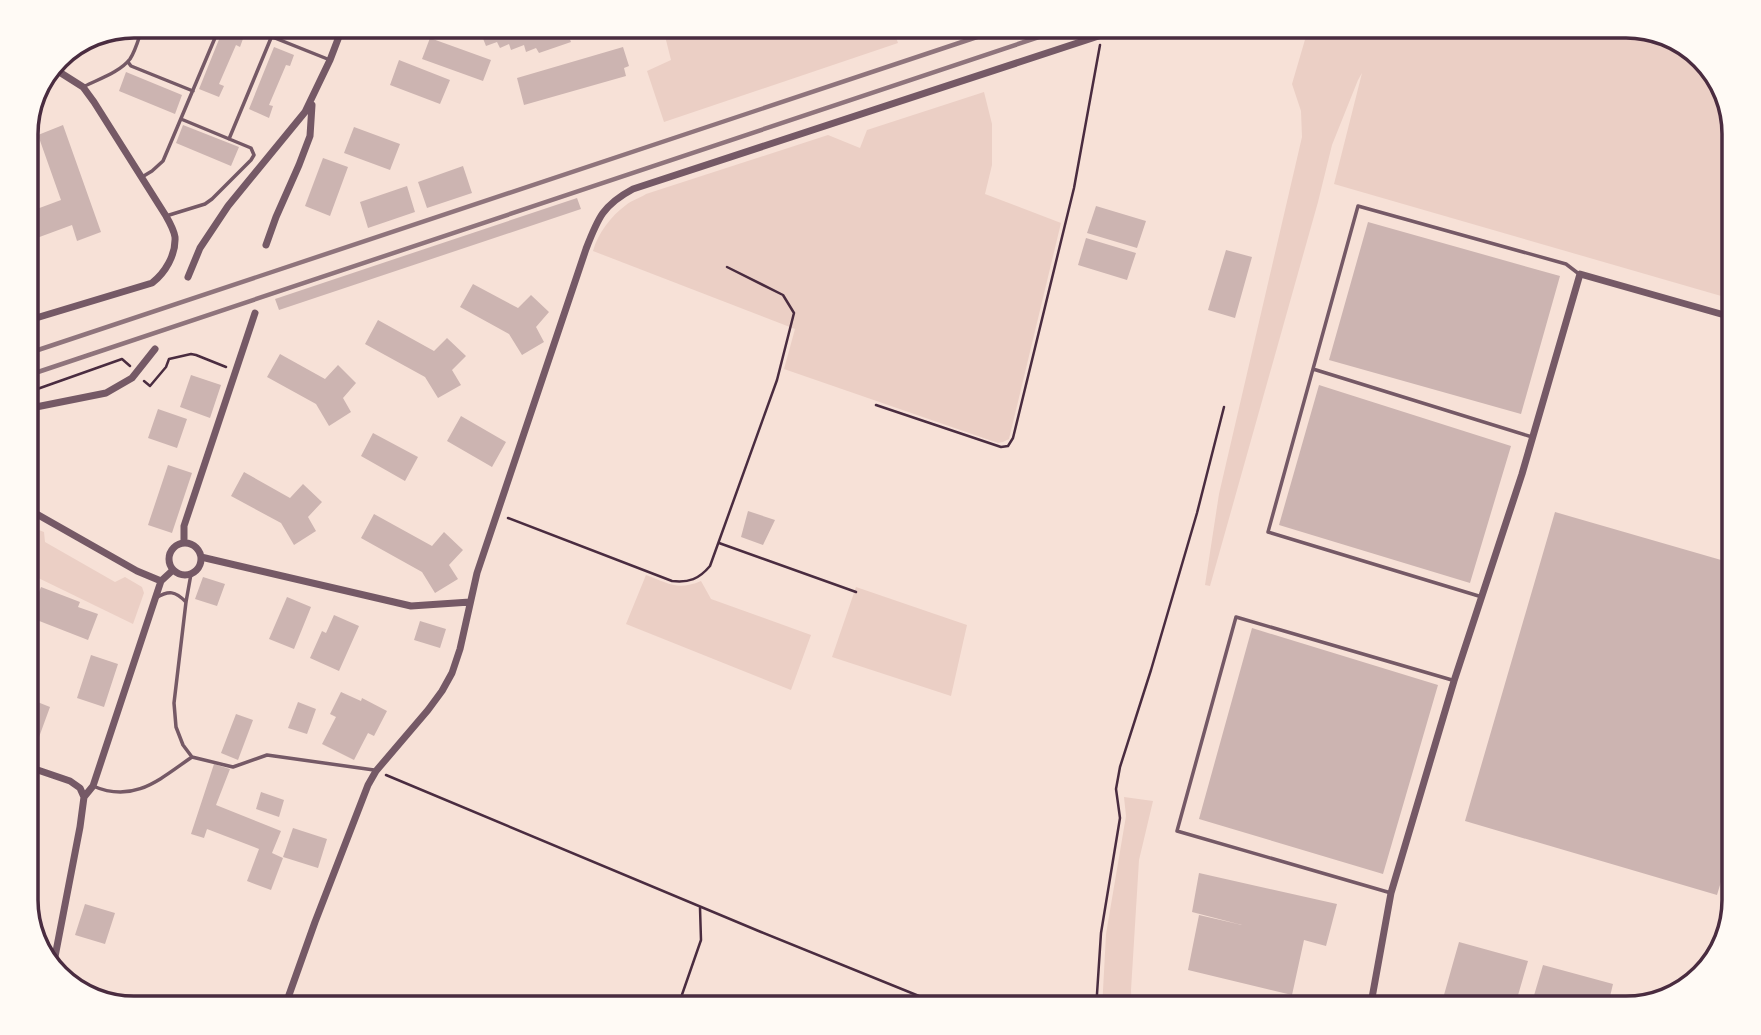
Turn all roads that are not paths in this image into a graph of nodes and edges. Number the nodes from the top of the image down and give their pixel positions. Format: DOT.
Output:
graph roads {
  1 [pos="139,38"];
  2 [pos="215,38"];
  3 [pos="271,38"];
  4 [pos="274,38"];
  5 [pos="338,38"];
  6 [pos="1093,38"];
  7 [pos="330,60"];
  8 [pos="127,62"];
  9 [pos="61,73"];
  10 [pos="83,87"];
  11 [pos="193,91"];
  12 [pos="312,100"];
  13 [pos="181,119"];
  14 [pos="229,139"];
  15 [pos="141,177"];
  16 [pos="166,216"];
  17 [pos="267,245"];
  18 [pos="1580,274"];
  19 [pos="188,276"];
  20 [pos="255,313"];
  21 [pos="1722,314"];
  22 [pos="39,317"];
  23 [pos="155,349"];
  24 [pos="1313,369"];
  25 [pos="39,406"];
  26 [pos="1532,437"];
  27 [pos="39,517"];
  28 [pos="184,542"];
  29 [pos="201,557"];
  30 [pos="173,570"];
  31 [pos="191,574"];
  32 [pos="161,581"];
  33 [pos="1482,597"];
  34 [pos="154,599"];
  35 [pos="186,602"];
  36 [pos="470,602"];
  37 [pos="1454,681"];
  38 [pos="192,757"];
  39 [pos="39,770"];
  40 [pos="376,771"];
  41 [pos="93,786"];
  42 [pos="84,797"];
  43 [pos="1391,892"];
  44 [pos="55,955"];
  45 [pos="289,996"];
  46 [pos="1372,996"];
  1 -- 8 [label="lane"];
  2 -- 11 [label="lane"];
  3 -- 14 [label="lane"];
  4 -- 7 [label="lane"];
  5 -- 7 [label="street"];
  6 -- 36 [label="street"];
  7 -- 12 [label="street"];
  8 -- 10 [label="lane"];
  8 -- 11 [label="lane"];
  9 -- 10 [label="street"];
  10 -- 15 [label="street"];
  11 -- 13 [label="lane"];
  12 -- 17 [label="street"];
  12 -- 19 [label="street"];
  13 -- 14 [label="lane"];
  13 -- 15 [label="lane"];
  14 -- 16 [label="lane"];
  15 -- 16 [label="street"];
  16 -- 22 [label="street"];
  18 -- 21 [label="street"];
  18 -- 24 [label="lane"];
  18 -- 26 [label="street"];
  20 -- 28 [label="street"];
  23 -- 25 [label="street"];
  24 -- 26 [label="lane"];
  24 -- 33 [label="lane"];
  26 -- 33 [label="street"];
  27 -- 32 [label="street"];
  28 -- 29 [label="street"];
  28 -- 30 [label="street"];
  29 -- 31 [label="street"];
  29 -- 36 [label="street"];
  30 -- 31 [label="street"];
  30 -- 32 [label="street"];
  31 -- 35 [label="lane"];
  32 -- 34 [label="street"];
  33 -- 37 [label="street"];
  34 -- 35 [label="lane"];
  34 -- 41 [label="street"];
  35 -- 38 [label="lane"];
  36 -- 40 [label="street"];
  37 -- 43 [label="street"];
  37 -- 43 [label="lane"];
  38 -- 40 [label="lane"];
  38 -- 41 [label="lane"];
  39 -- 42 [label="street"];
  40 -- 45 [label="street"];
  41 -- 42 [label="street"];
  42 -- 44 [label="street"];
  43 -- 46 [label="street"];
}
